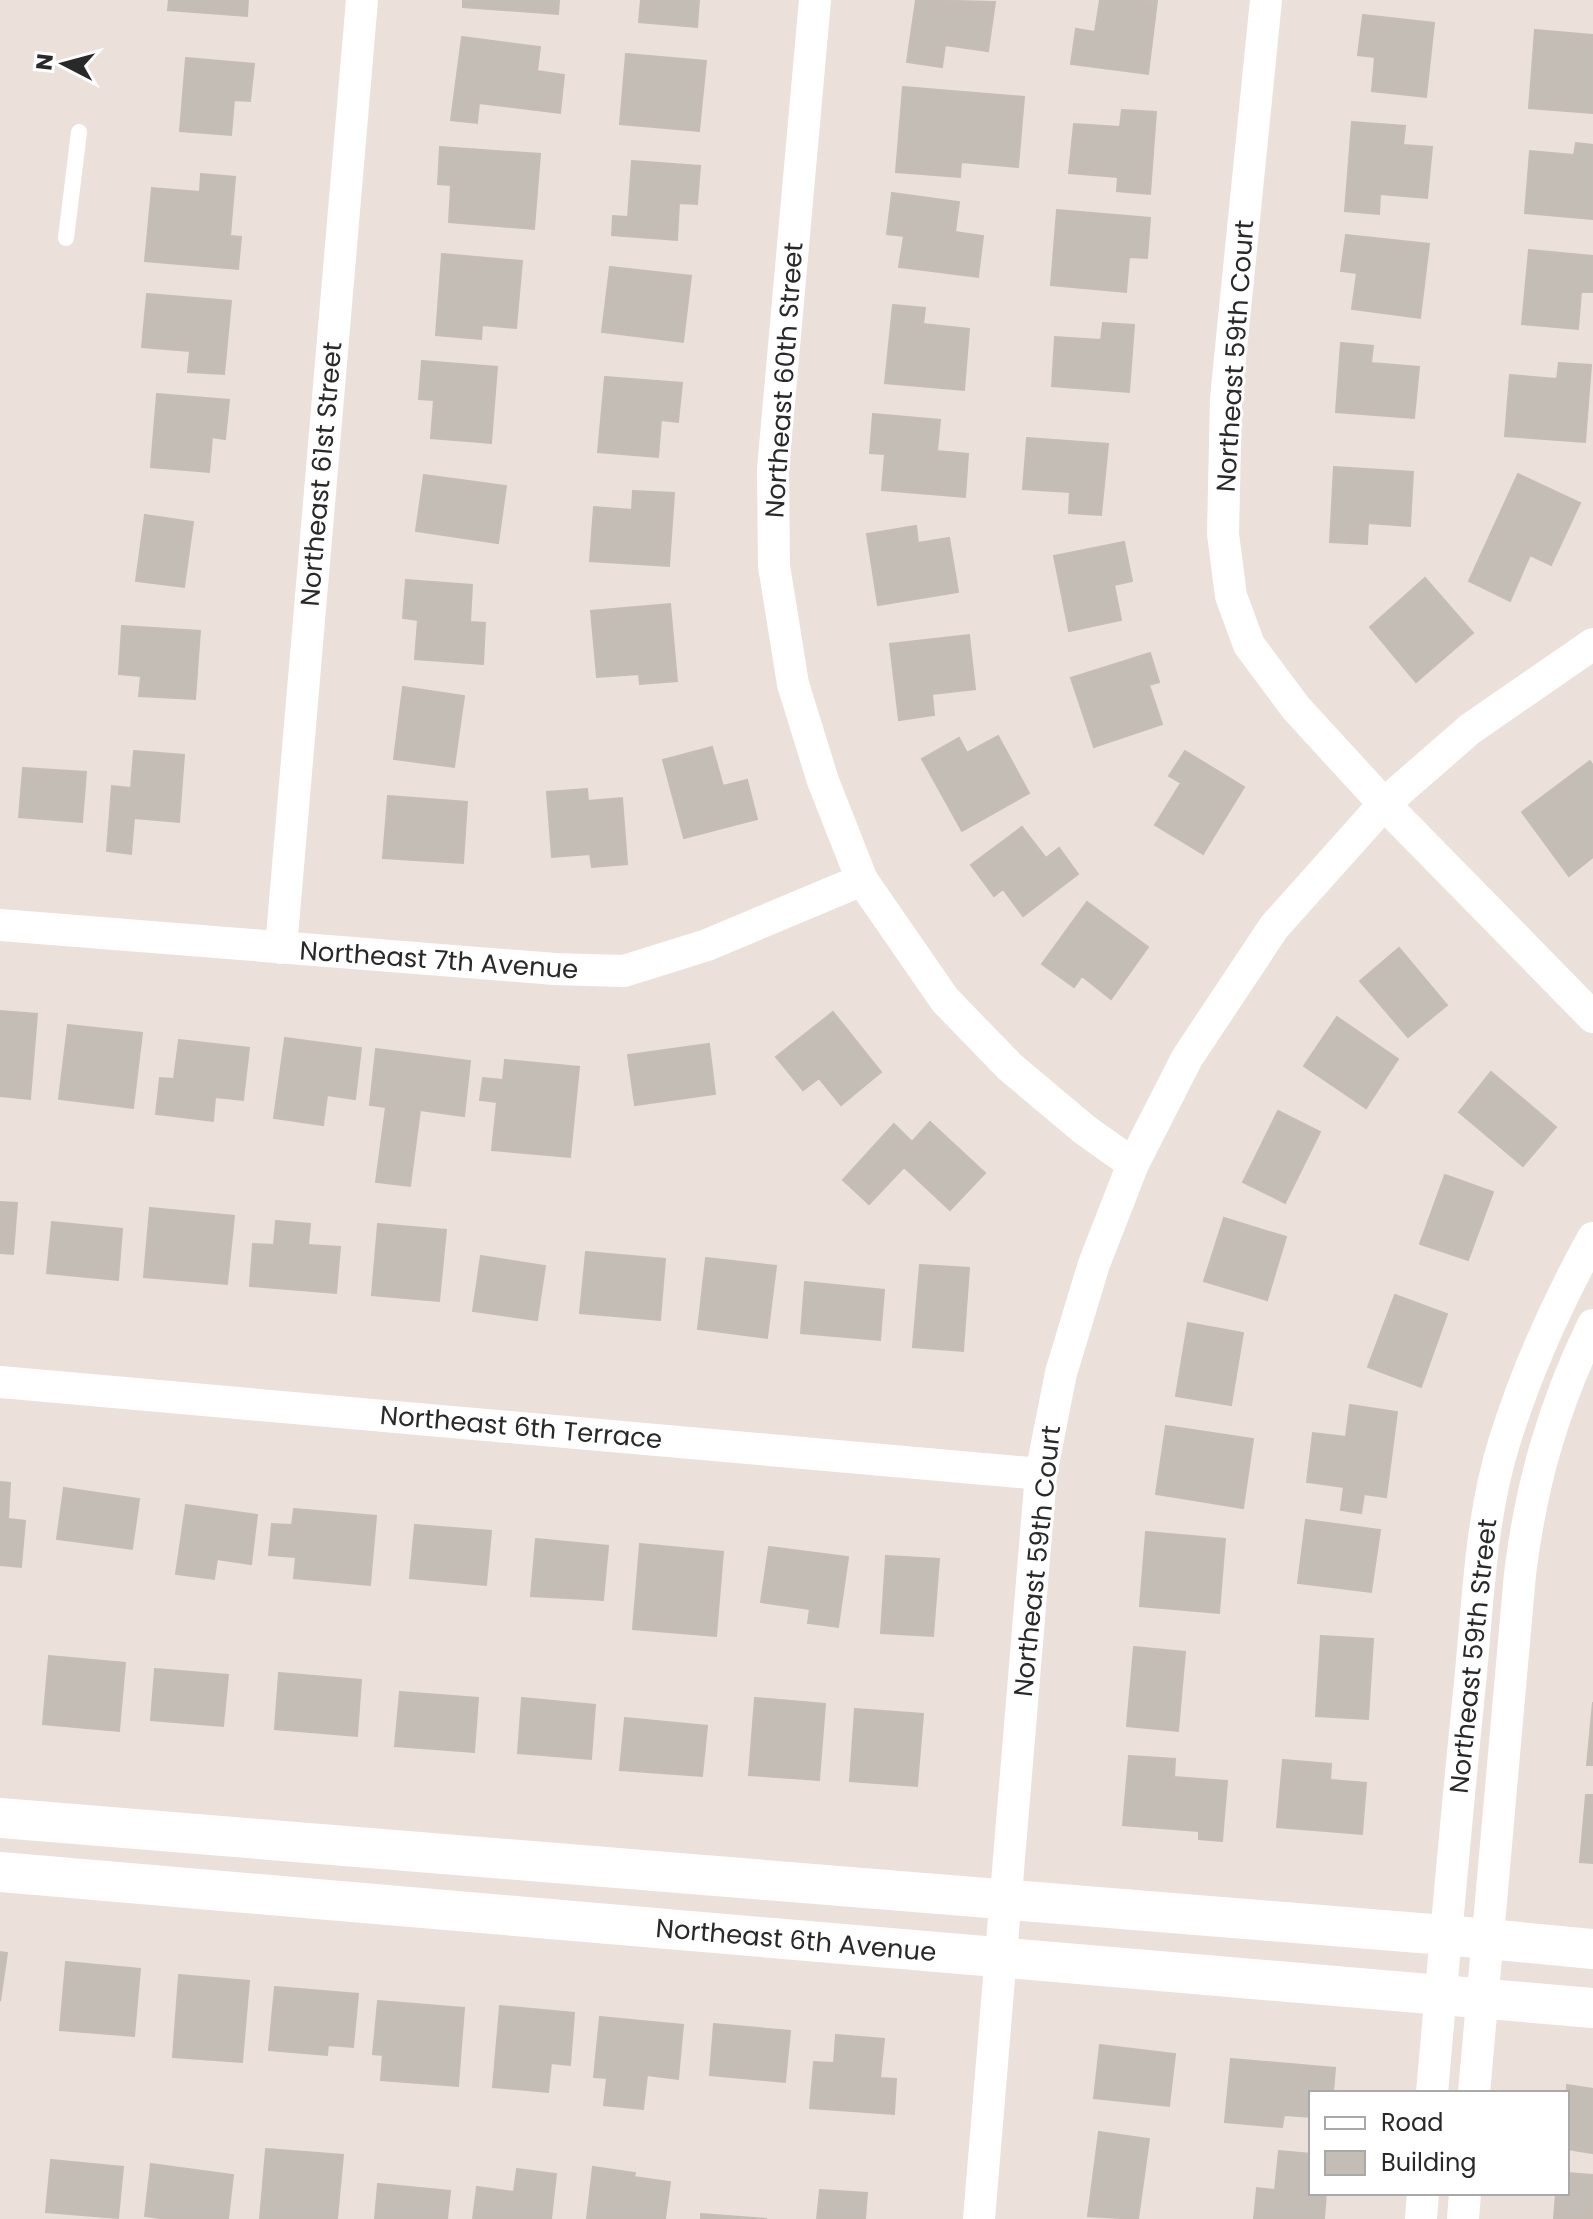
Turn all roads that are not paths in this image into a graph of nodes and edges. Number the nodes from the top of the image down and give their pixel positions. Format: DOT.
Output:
graph roads {
  1 [pos="362,0"];
  2 [pos="815,0"];
  3 [pos="1266,0"];
  4 [pos="79,132"];
  5 [pos="66,238"];
  6 [pos="1593,644"];
  7 [pos="1384,804"];
  8 [pos="862,880"];
  9 [pos="0,925"];
  10 [pos="281,948"];
  11 [pos="1593,1017"];
  12 [pos="1133,1164"];
  13 [pos="1593,1238"];
  14 [pos="1593,1325"];
  15 [pos="0,1382"];
  16 [pos="1041,1474"];
  17 [pos="0,1818"];
  18 [pos="0,1872"];
  19 [pos="1005,1900"];
  20 [pos="1444,1935"];
  21 [pos="1487,1940"];
  22 [pos="1593,1949"];
  23 [pos="1000,1958"];
  24 [pos="1440,1994"];
  25 [pos="1482,1998"];
  26 [pos="1593,2008"];
  27 [pos="1432,2091"];
  28 [pos="1474,2091"];
  29 [pos="1423,2195"];
  30 [pos="1465,2195"];
  31 [pos="979,2219"];
  32 [pos="1421,2219"];
  33 [pos="1463,2219"];
  1 -- 10 [label="street, Northeast 61st Street"];
  2 -- 8 [label="street, Northeast 60th Street"];
  3 -- 7 [label="street, Northeast 59th Court"];
  4 -- 5 [label="lane"];
  6 -- 7 [label="street"];
  7 -- 11 [label="street, Northeast 59th Court"];
  7 -- 12 [label="street, Northeast 59th Court"];
  8 -- 10 [label="street, Northeast 7th Avenue"];
  8 -- 12 [label="street, Northeast 60th Street"];
  9 -- 10 [label="street, Northeast 7th Avenue"];
  12 -- 16 [label="street, Northeast 59th Court"];
  13 -- 20 [label="street, Northeast 59th Street"];
  14 -- 21 [label="street, Northeast 59th Street"];
  15 -- 16 [label="street, Northeast 6th Terrace"];
  16 -- 19 [label="street, Northeast 59th Court"];
  17 -- 19 [label="street"];
  18 -- 23 [label="street, Northeast 6th Avenue"];
  19 -- 20 [label="street"];
  19 -- 23 [label="street, Northeast 59th Court"];
  20 -- 21 [label="street"];
  20 -- 24 [label="street, Northeast 59th Street"];
  21 -- 22 [label="street"];
  21 -- 25 [label="street, Northeast 59th Street"];
  23 -- 24 [label="street, Northeast 6th Avenue"];
  23 -- 31 [label="street, Northeast 59th Court"];
  24 -- 25 [label="street, Northeast 6th Avenue"];
  24 -- 27 [label="street, Northeast 59th Street"];
  25 -- 26 [label="street, Northeast 6th Avenue"];
  25 -- 28 [label="street, Northeast 59th Street"];
  29 -- 32 [label="street"];
  30 -- 33 [label="street"];
}
